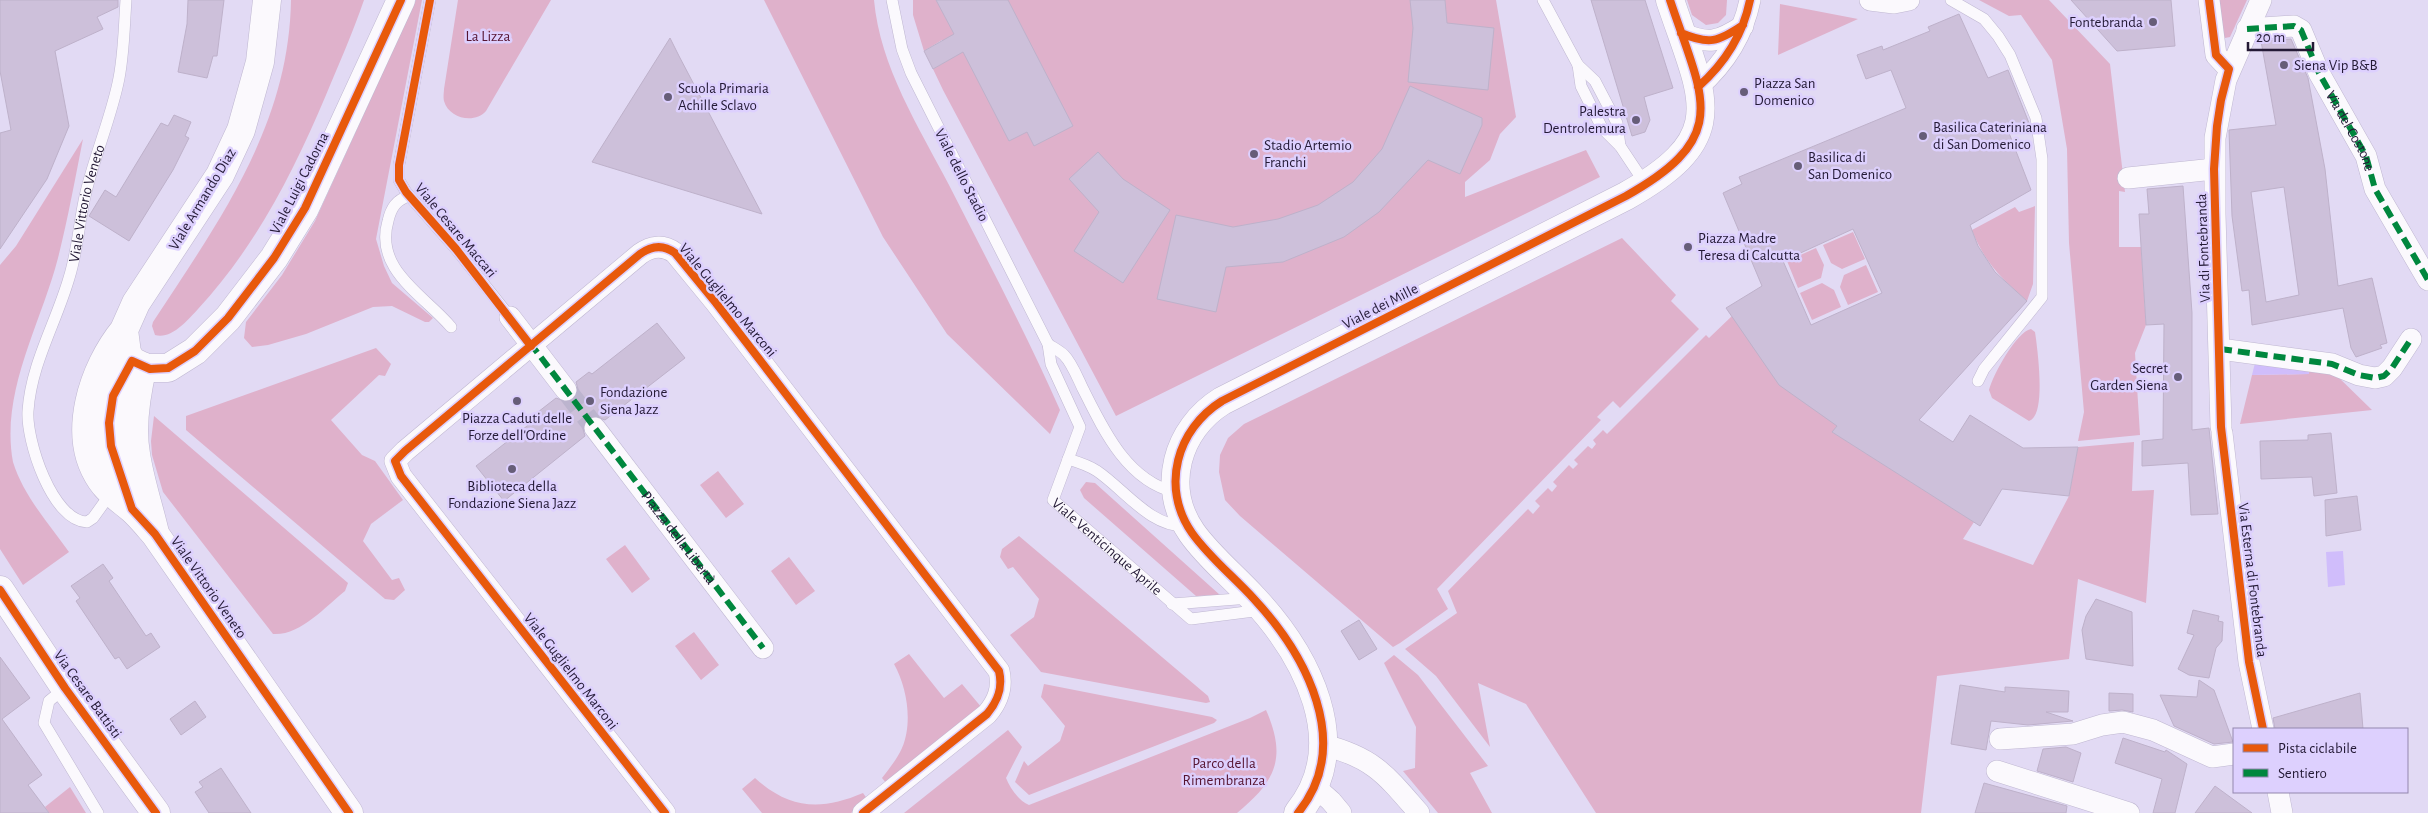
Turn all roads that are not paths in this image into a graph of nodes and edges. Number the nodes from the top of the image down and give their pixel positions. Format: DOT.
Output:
graph roads {
  1 [pos="126,0"];
  2 [pos="267,0"];
  3 [pos="401,0"];
  4 [pos="430,0"];
  5 [pos="892,0"];
  6 [pos="1543,0"];
  7 [pos="1670,0"];
  8 [pos="1750,0"];
  9 [pos="1870,0"];
  10 [pos="1909,0"];
  11 [pos="1951,0"];
  12 [pos="2209,0"];
  13 [pos="2261,0"];
  14 [pos="1743,26"];
  15 [pos="2247,29"];
  16 [pos="1684,44"];
  17 [pos="1732,46"];
  18 [pos="2230,69"];
  19 [pos="1698,87"];
  20 [pos="2214,169"];
  21 [pos="2128,178"];
  22 [pos="1646,185"];
  23 [pos="409,196"];
  24 [pos="2428,280"];
  25 [pos="510,318"];
  26 [pos="450,327"];
  27 [pos="124,330"];
  28 [pos="2411,339"];
  29 [pos="1048,344"];
  30 [pos="531,346"];
  31 [pos="2220,349"];
  32 [pos="148,365"];
  33 [pos="1978,381"];
  34 [pos="566,390"];
  35 [pos="1080,427"];
  36 [pos="595,428"];
  37 [pos="2221,430"];
  38 [pos="1068,459"];
  39 [pos="1177,492"];
  40 [pos="111,493"];
  41 [pos="132,510"];
  42 [pos="1188,526"];
  43 [pos="155,534"];
  44 [pos="0,590"];
  45 [pos="1259,604"];
  46 [pos="763,648"];
  47 [pos="65,688"];
  48 [pos="2263,728"];
  49 [pos="2000,739"];
  50 [pos="1324,745"];
  51 [pos="2233,754"];
  52 [pos="1997,771"];
  53 [pos="1314,786"];
  54 [pos="2278,793"];
  55 [pos="98,813"];
  56 [pos="156,813"];
  57 [pos="349,813"];
  58 [pos="665,813"];
  59 [pos="863,813"];
  60 [pos="1298,813"];
  61 [pos="1341,813"];
  62 [pos="1419,813"];
  63 [pos="2129,813"];
  64 [pos="2282,813"];
  1 -- 40 [label="lane, Viale Vittorio Veneto"];
  2 -- 27 [label="street, Viale Armando Diaz"];
  3 -- 32 [label="street, Viale Luigi Cadorna"];
  4 -- 23 [label="lane, Viale Cesare Maccari"];
  5 -- 29 [label="lane, Viale dello Stadio"];
  6 -- 22 [label="lane"];
  7 -- 16 [label="street, Viale dei Mille"];
  8 -- 14 [label="street"];
  9 -- 10 [label="street"];
  11 -- 33 [label="lane"];
  12 -- 18 [label="street"];
  13 -- 15 [label="street, Via di Fontebranda"];
  14 -- 16 [label="street"];
  14 -- 17 [label="street"];
  15 -- 18 [label="street, Via di Fontebranda"];
  15 -- 24 [label="street, Via del Costone"];
  16 -- 17 [label="street"];
  16 -- 19 [label="street, Viale dei Mille"];
  17 -- 19 [label="street"];
  18 -- 20 [label="street, Via di Fontebranda"];
  19 -- 22 [label="street, Viale dei Mille"];
  20 -- 21 [label="street"];
  20 -- 31 [label="street, Via di Fontebranda"];
  22 -- 39 [label="street, Viale dei Mille"];
  23 -- 25 [label="lane, Viale Cesare Maccari"];
  23 -- 26 [label="lane, Viale Cesare Maccari"];
  25 -- 30 [label="street, Viale Cesare Maccari"];
  27 -- 32 [label="street"];
  27 -- 40 [label="street, Viale Vittorio Veneto"];
  28 -- 31 [label="street"];
  29 -- 35 [label="lane, Viale dello Stadio"];
  29 -- 39 [label="lane, Viale dello Stadio"];
  30 -- 34 [label="street"];
  30 -- 58 [label="street, Viale Guglielmo Marconi"];
  30 -- 59 [label="street, Viale Guglielmo Marconi"];
  31 -- 37 [label="street, Via di Fontebranda"];
  32 -- 41 [label="street, Viale Vittorio Veneto"];
  32 -- 43 [label="street, Viale Vittorio Veneto"];
  35 -- 38 [label="lane, Viale Venticinque Aprile"];
  36 -- 46 [label="street, Piazza della Libertà"];
  37 -- 48 [label="street, Via Esterna di Fontebranda"];
  38 -- 42 [label="lane"];
  38 -- 45 [label="lane, Viale Venticinque Aprile"];
  39 -- 42 [label="street"];
  40 -- 41 [label="street, Viale Vittorio Veneto"];
  41 -- 43 [label="street, Viale Vittorio Veneto"];
  42 -- 45 [label="street"];
  43 -- 57 [label="street, Viale Vittorio Veneto"];
  44 -- 47 [label="street, Via Cesare Battisti"];
  45 -- 50 [label="street"];
  47 -- 55 [label="lane"];
  47 -- 56 [label="street, Via Cesare Battisti"];
  49 -- 51 [label="street"];
  50 -- 53 [label="street"];
  50 -- 62 [label="street"];
  52 -- 63 [label="street"];
  53 -- 60 [label="street"];
  53 -- 61 [label="street"];
  54 -- 64 [label="street"];
}
